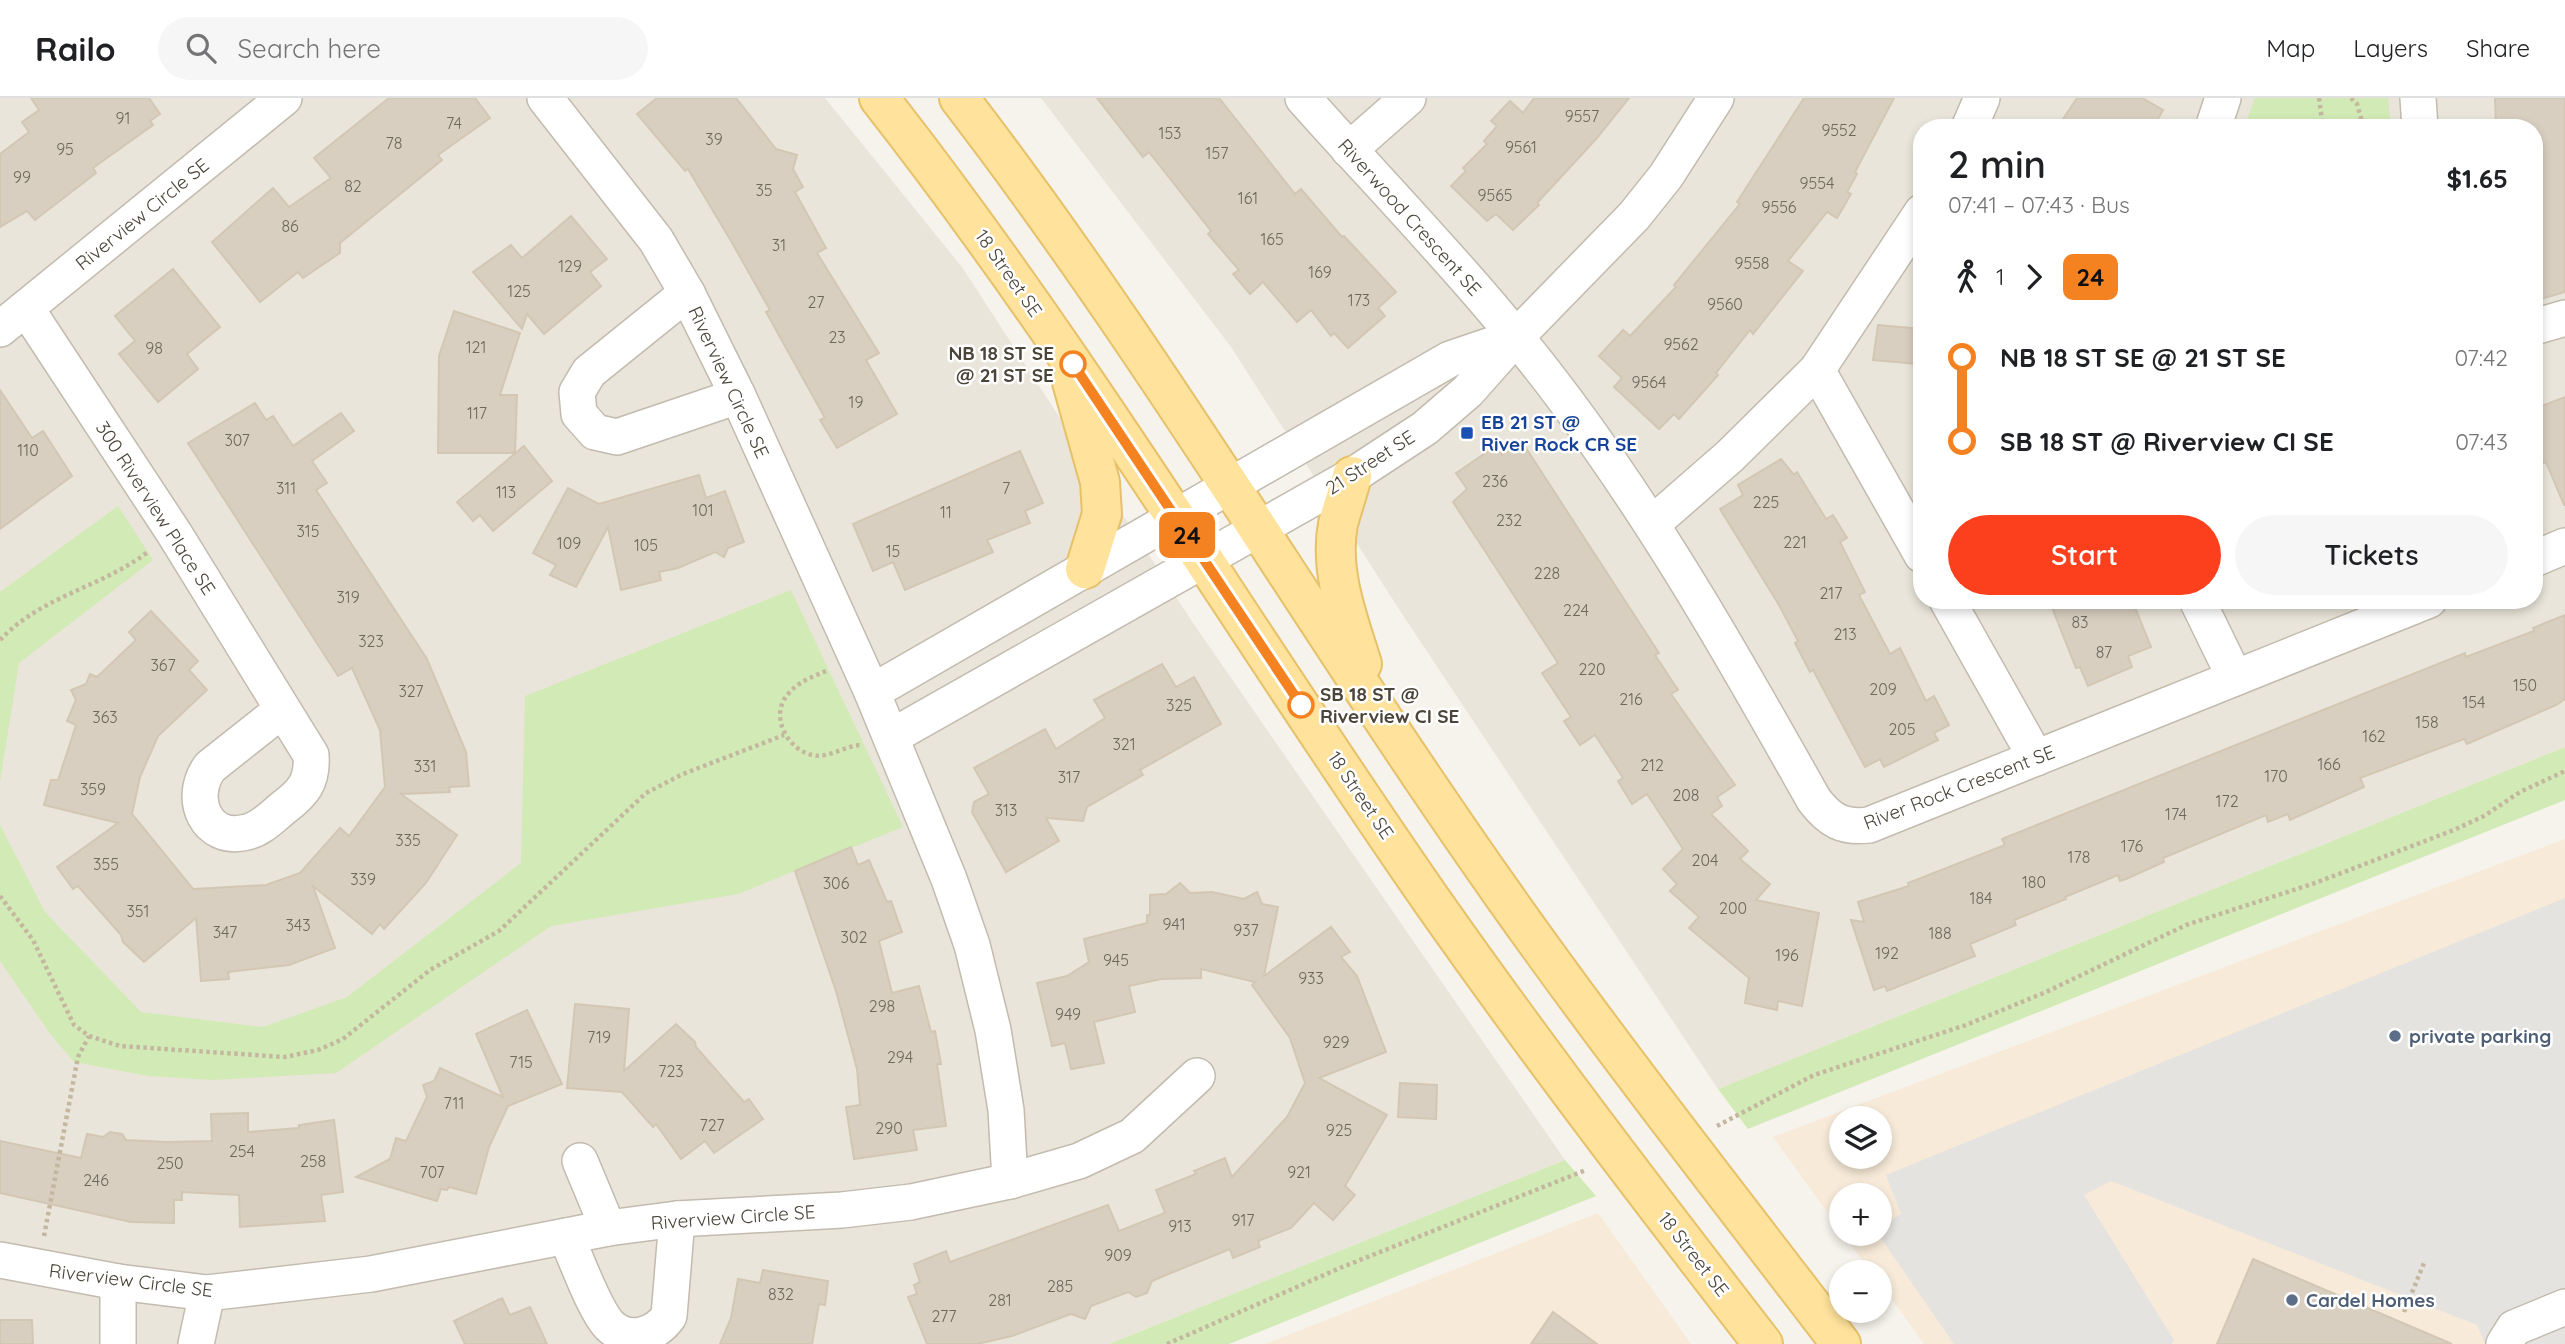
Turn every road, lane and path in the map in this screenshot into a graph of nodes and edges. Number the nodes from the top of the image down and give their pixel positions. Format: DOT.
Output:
graph roads {
  1 [pos="284,98"];
  2 [pos="545,98"];
  3 [pos="879,98"];
  4 [pos="959,98"];
  5 [pos="1303,98"];
  6 [pos="1408,98"];
  7 [pos="1716,98"];
  8 [pos="1982,98"];
  9 [pos="2223,98"];
  10 [pos="2319,98"];
  11 [pos="2351,98"];
  12 [pos="2418,98"];
  13 [pos="1973,119"];
  14 [pos="2216,119"];
  15 [pos="2322,119"];
  16 [pos="2361,119"];
  17 [pos="2419,119"];
  18 [pos="1349,150"];
  19 [pos="1913,226"];
  20 [pos="687,293"];
  21 [pos="13,318"];
  22 [pos="2565,318"];
  23 [pos="2543,324"];
  24 [pos="1516,337"];
  25 [pos="1061,347"];
  26 [pos="1817,370"];
  27 [pos="738,396"];
  28 [pos="1352,476"];
  29 [pos="1230,485"];
  30 [pos="1175,517"];
  31 [pos="1652,524"];
  32 [pos="1258,529"];
  33 [pos="174,533"];
  34 [pos="1913,539"];
  35 [pos="2565,546"];
  36 [pos="2543,555"];
  37 [pos="1204,561"];
  38 [pos="1085,569"];
  39 [pos="1952,609"];
  40 [pos="2201,609"];
  41 [pos="2407,609"];
  42 [pos="0,640"];
  43 [pos="833,668"];
  44 [pos="2235,678"];
  45 [pos="872,692"];
  46 [pos="1374,703"];
  47 [pos="282,710"];
  48 [pos="784,735"];
  49 [pos="891,737"];
  50 [pos="2036,758"];
  51 [pos="2565,771"];
  52 [pos="0,896"];
  53 [pos="89,1036"];
  54 [pos="1197,1076"];
  55 [pos="1683,1137"];
  56 [pos="1619,1158"];
  57 [pos="580,1161"];
  58 [pos="1010,1181"];
  59 [pos="677,1219"];
  60 [pos="608,1228"];
  61 [pos="566,1236"];
  62 [pos="0,1260"];
  63 [pos="2424,1263"];
  64 [pos="37,1268"];
  65 [pos="118,1282"];
  66 [pos="207,1293"];
  67 [pos="2565,1307"];
  68 [pos="2404,1312"];
  69 [pos="118,1344"];
  70 [pos="196,1344"];
  71 [pos="1167,1344"];
  72 [pos="1763,1344"];
  73 [pos="1841,1344"];
  74 [pos="2504,1344"];
  1 -- 21 [label="street, Riverview Circle SE"];
  2 -- 20 [label="street, Riverview Circle SE"];
  3 -- 25 [label="main road, 18 Street SE"];
  4 -- 29 [label="main road"];
  5 -- 18 [label="street, Riverwood Crescent SE"];
  6 -- 18 [label="street"];
  7 -- 24 [label="street, 21 Street SE"];
  8 -- 13 [label="street"];
  9 -- 14 [label="street"];
  10 -- 15 [label="path"];
  11 -- 16 [label="path"];
  12 -- 17 [label="street"];
  18 -- 24 [label="street, Riverwood Crescent SE"];
  19 -- 26 [label="street"];
  20 -- 27 [label="street, Riverview Circle SE"];
  20 -- 27 [label="street"];
  21 -- 33 [label="street, 300 Riverview Place SE"];
  22 -- 23 [label="street"];
  24 -- 28 [label="street, 21 Street SE"];
  24 -- 29 [label="street, 21 Street SE"];
  24 -- 31 [label="street, River Rock Crescent SE"];
  25 -- 30 [label="main road, 18 Street SE"];
  25 -- 38 [label="main road"];
  26 -- 31 [label="street"];
  26 -- 34 [label="street"];
  27 -- 45 [label="street, Riverview Circle SE"];
  28 -- 32 [label="street, 21 Street SE"];
  28 -- 46 [label="main road"];
  29 -- 30 [label="street, 21 Street SE"];
  29 -- 32 [label="main road"];
  30 -- 37 [label="main road, 18 Street SE"];
  30 -- 38 [label="street"];
  31 -- 50 [label="street, River Rock Crescent SE"];
  32 -- 37 [label="street, 21 Street SE"];
  32 -- 46 [label="main road"];
  33 -- 42 [label="path"];
  33 -- 47 [label="street, 300 Riverview Place SE"];
  35 -- 36 [label="street"];
  37 -- 49 [label="street"];
  37 -- 56 [label="main road, 18 Street SE"];
  38 -- 45 [label="street"];
  39 -- 50 [label="street"];
  40 -- 44 [label="street"];
  41 -- 44 [label="street, River Rock Crescent SE"];
  43 -- 48 [label="path"];
  44 -- 50 [label="street, River Rock Crescent SE"];
  45 -- 49 [label="street, Riverview Circle SE"];
  46 -- 55 [label="main road"];
  48 -- 49 [label="path"];
  48 -- 53 [label="path"];
  49 -- 58 [label="street, Riverview Circle SE"];
  51 -- 55 [label="path"];
  52 -- 53 [label="path"];
  53 -- 64 [label="path"];
  54 -- 58 [label="street"];
  55 -- 73 [label="main road"];
  56 -- 71 [label="path"];
  56 -- 72 [label="main road, 18 Street SE"];
  57 -- 60 [label="street"];
  58 -- 59 [label="street, Riverview Circle SE"];
  59 -- 60 [label="street, Riverview Circle SE"];
  59 -- 61 [label="street"];
  60 -- 61 [label="street, Riverview Circle SE"];
  61 -- 66 [label="street, Riverview Circle SE"];
  62 -- 64 [label="street, Riverview Circle SE"];
  63 -- 68 [label="path"];
  64 -- 65 [label="street, Riverview Circle SE"];
  65 -- 66 [label="street, Riverview Circle SE"];
  65 -- 69 [label="street"];
  66 -- 70 [label="street"];
  67 -- 74 [label="street"];
}
